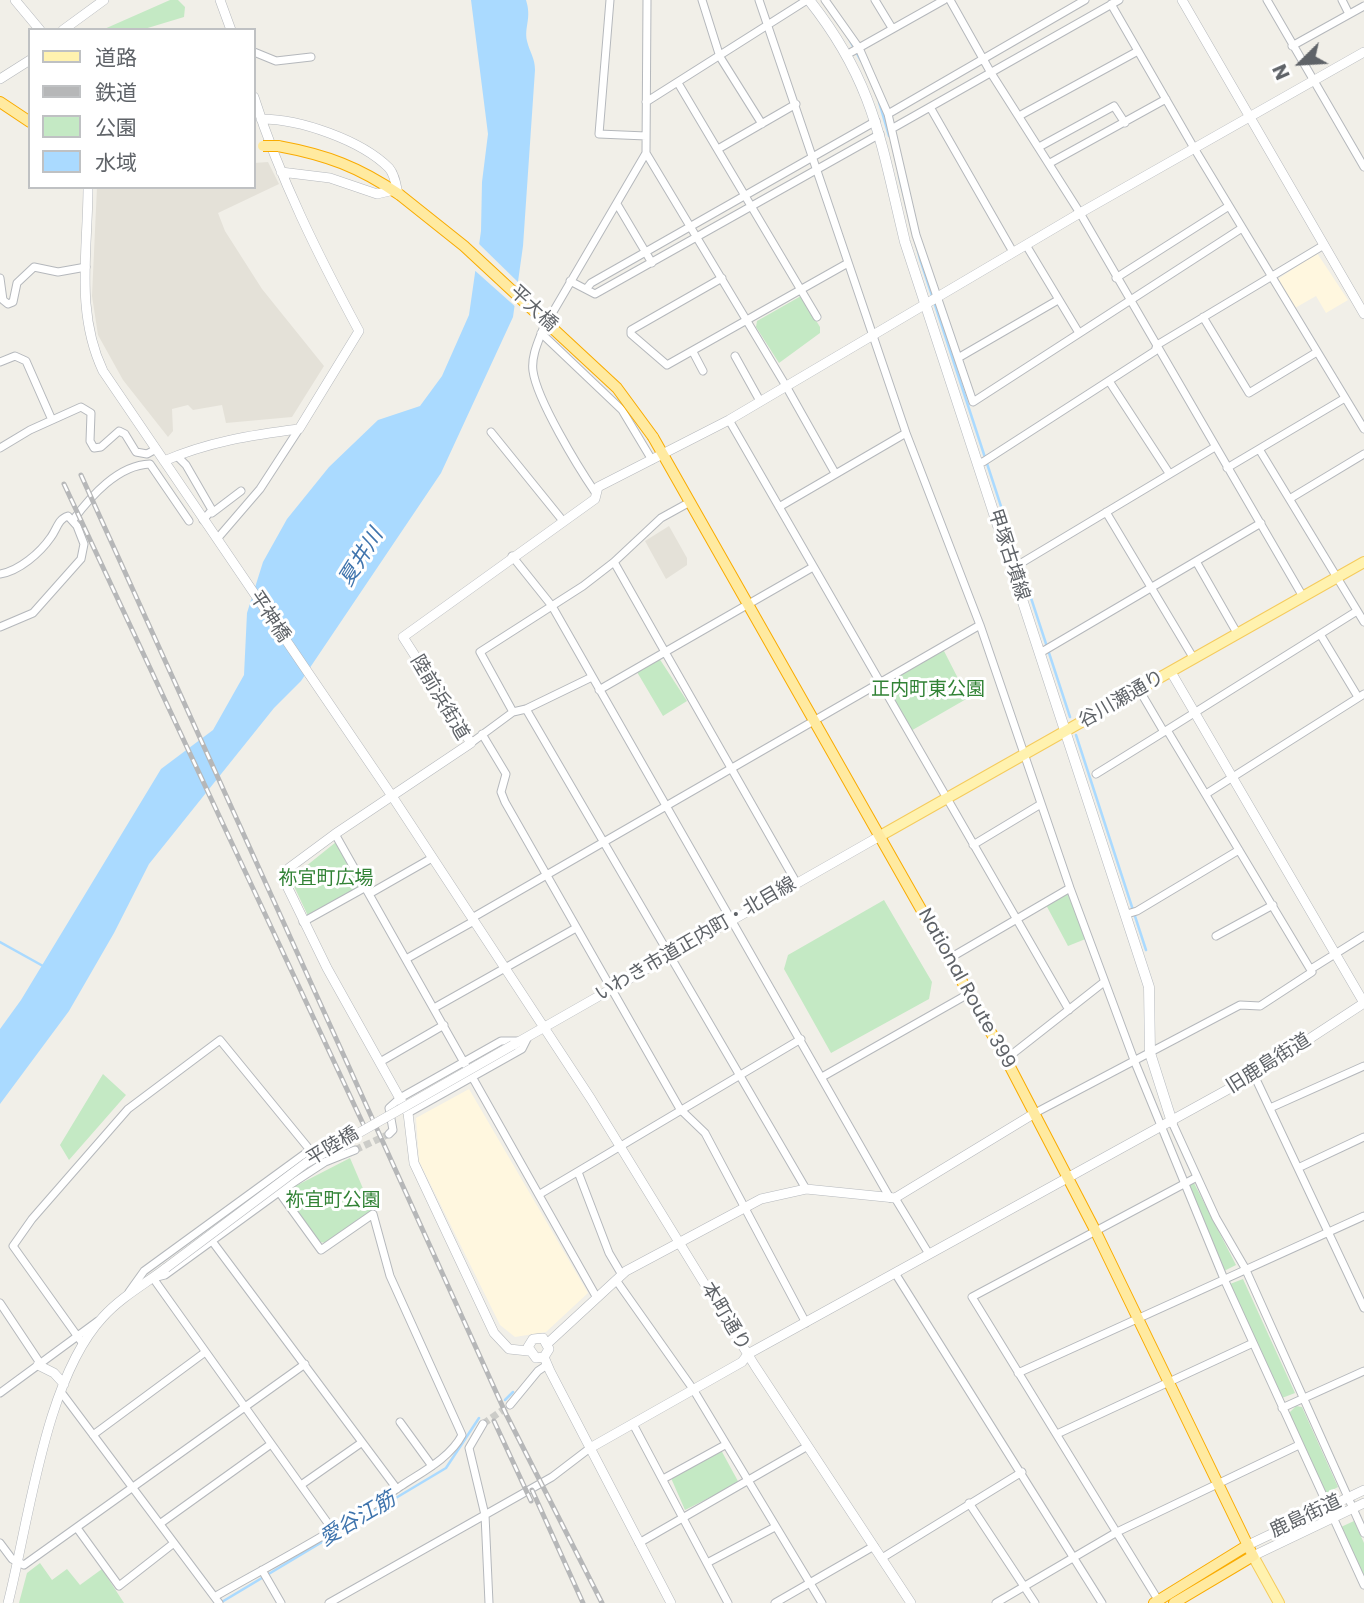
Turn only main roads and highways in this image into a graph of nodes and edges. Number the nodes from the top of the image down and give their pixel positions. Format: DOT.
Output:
graph roads {
  1 [pos="808,0"];
  2 [pos="0,103"];
  3 [pos="28,121"];
  4 [pos="257,145"];
  5 [pos="653,437"];
  6 [pos="1364,562"];
  7 [pos="1067,732"];
  8 [pos="880,836"];
  9 [pos="1172,1122"];
  10 [pos="1250,1550"];
  11 [pos="1158,1602"];
  12 [pos="1174,1603"];
  13 [pos="1279,1603"];
  1 -- 7 [label="main road, 甲塚古墳線"];
  2 -- 3 [label="highway"];
  4 -- 5 [label="highway, 平大橋, bridge"];
  5 -- 8 [label="highway, National Route 399"];
  6 -- 7 [label="main road, 谷川瀬通り"];
  7 -- 8 [label="main road, 谷川瀬通り"];
  7 -- 9 [label="main road, 甲塚古墳線"];
  8 -- 10 [label="highway, National Route 399"];
  10 -- 11 [label="highway"];
  10 -- 12 [label="highway"];
  10 -- 13 [label="main road"];
}
